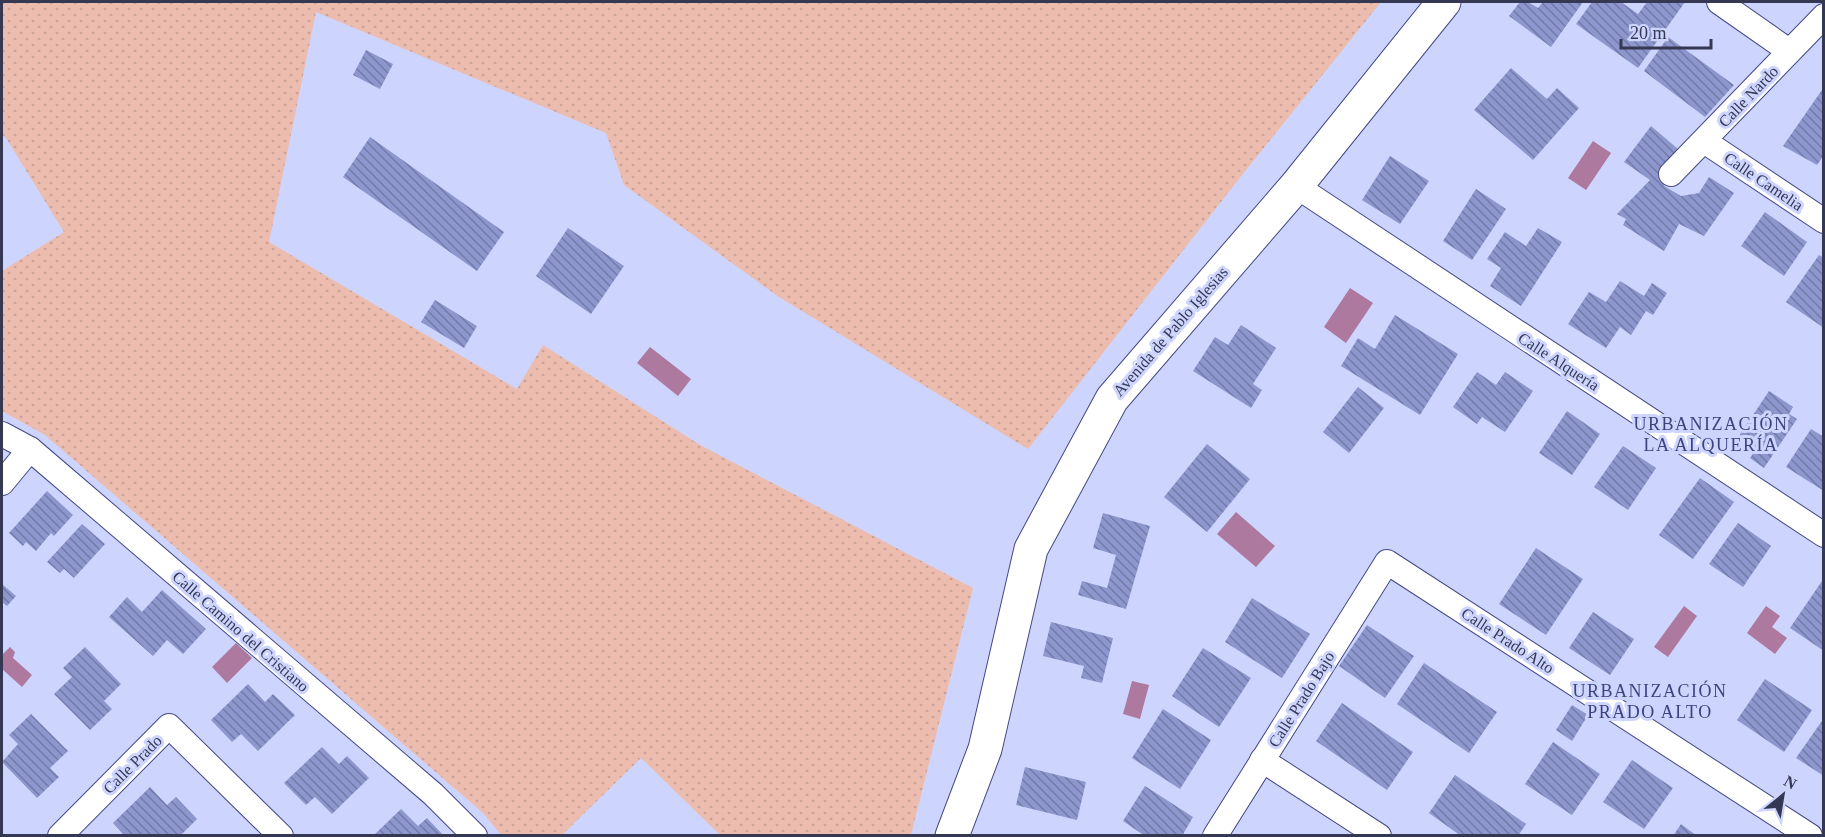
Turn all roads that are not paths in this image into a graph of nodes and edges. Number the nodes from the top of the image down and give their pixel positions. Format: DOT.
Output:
graph roads {
  1 [pos="1444,2"];
  2 [pos="1719,2"];
  3 [pos="1824,16"];
  4 [pos="1790,51"];
  5 [pos="1704,141"];
  6 [pos="1671,174"];
  7 [pos="1296,186"];
  8 [pos="1824,221"];
  9 [pos="2,434"];
  10 [pos="30,449"];
  11 [pos="2,483"];
  12 [pos="1824,535"];
  13 [pos="1387,562"];
  14 [pos="985,749"];
  15 [pos="1263,760"];
  16 [pos="60,836"];
  17 [pos="281,836"];
  18 [pos="475,836"];
  19 [pos="952,836"];
  20 [pos="978,836"];
  21 [pos="1215,836"];
  22 [pos="1379,836"];
  23 [pos="1810,836"];
  1 -- 7 [label="main road, Avenida de Pablo Iglesias"];
  2 -- 4 [label="street"];
  3 -- 4 [label="street, Calle Nardo"];
  4 -- 5 [label="street, Calle Nardo"];
  5 -- 6 [label="street, Calle Nardo"];
  5 -- 8 [label="street, Calle Camelia"];
  7 -- 12 [label="street, Calle Alquería"];
  7 -- 14 [label="main road, Avenida de Pablo Iglesias"];
  9 -- 10 [label="street, Calle Camino del Cristiano"];
  10 -- 11 [label="street"];
  10 -- 18 [label="street, Calle Camino del Cristiano"];
  13 -- 15 [label="street, Calle Prado Bajo"];
  13 -- 23 [label="street, Calle Prado Alto"];
  14 -- 19 [label="main road, Avenida de Pablo Iglesias"];
  14 -- 20 [label="main road, Avenida de Pablo Iglesias"];
  15 -- 21 [label="street, Calle Prado Bajo"];
  15 -- 22 [label="street"];
  16 -- 17 [label="street, Calle Prado"];
}
